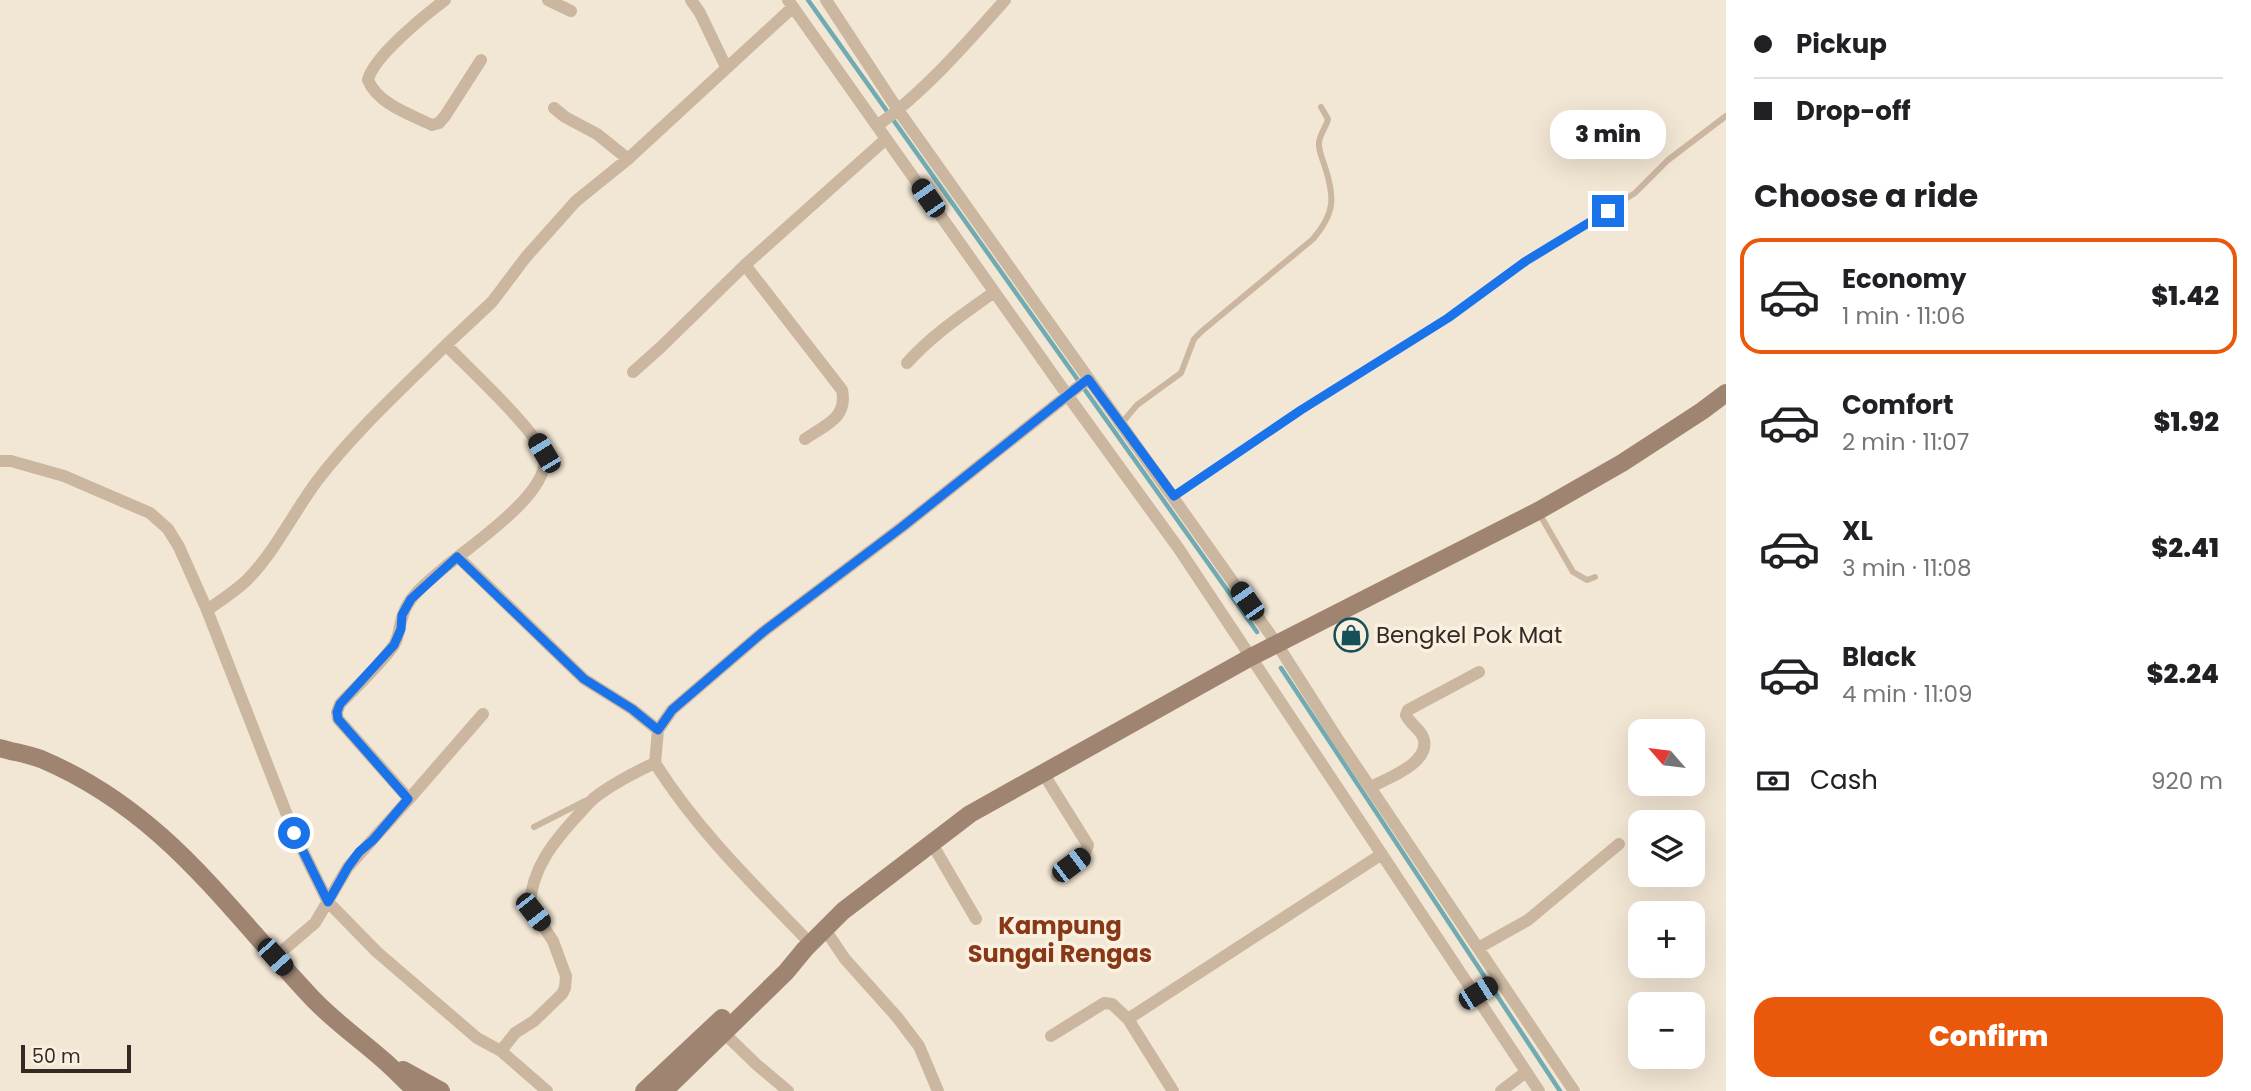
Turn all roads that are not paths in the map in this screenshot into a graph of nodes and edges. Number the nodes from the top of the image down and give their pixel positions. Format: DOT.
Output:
graph roads {
  1 [pos="445,0"];
  2 [pos="548,0"];
  3 [pos="691,0"];
  4 [pos="826,0"];
  5 [pos="1005,0"];
  6 [pos="790,3"];
  7 [pos="571,11"];
  8 [pos="481,60"];
  9 [pos="726,68"];
  10 [pos="1321,107"];
  11 [pos="554,108"];
  12 [pos="1726,116"];
  13 [pos="888,118"];
  14 [pos="887,139"];
  15 [pos="628,159"];
  16 [pos="745,265"];
  17 [pos="994,292"];
  18 [pos="446,345"];
  19 [pos="907,363"];
  20 [pos="632,372"];
  21 [pos="1078,387"];
  22 [pos="1726,393"];
  23 [pos="1121,424"];
  24 [pos="805,439"];
  25 [pos="0,461"];
  26 [pos="1174,496"];
  27 [pos="1538,511"];
  28 [pos="457,557"];
  29 [pos="1595,577"];
  30 [pos="207,610"];
  31 [pos="1276,644"];
  32 [pos="1251,657"];
  33 [pos="1479,672"];
  34 [pos="483,714"];
  35 [pos="658,730"];
  36 [pos="0,748"];
  37 [pos="655,763"];
  38 [pos="1043,773"];
  39 [pos="1371,787"];
  40 [pos="596,796"];
  41 [pos="408,799"];
  42 [pos="534,827"];
  43 [pos="931,842"];
  44 [pos="1619,844"];
  45 [pos="1382,854"];
  46 [pos="1057,876"];
  47 [pos="328,902"];
  48 [pos="976,919"];
  49 [pos="824,928"];
  50 [pos="807,946"];
  51 [pos="1478,948"];
  52 [pos="275,957"];
  53 [pos="1497,981"];
  54 [pos="1477,994"];
  55 [pos="1128,1018"];
  56 [pos="724,1033"];
  57 [pos="1051,1036"];
  58 [pos="501,1051"];
  59 [pos="381,1058"];
  60 [pos="1526,1072"];
  61 [pos="416,1091"];
  62 [pos="441,1091"];
  63 [pos="547,1091"];
  64 [pos="644,1091"];
  65 [pos="664,1091"];
  66 [pos="788,1091"];
  67 [pos="938,1091"];
  68 [pos="1173,1091"];
  69 [pos="1501,1091"];
  70 [pos="1539,1091"];
  71 [pos="1574,1091"];
  1 -- 8 [label="street"];
  2 -- 7 [label="street"];
  3 -- 9 [label="street"];
  4 -- 13 [label="street"];
  5 -- 13 [label="street"];
  6 -- 9 [label="street"];
  6 -- 13 [label="street"];
  9 -- 15 [label="street"];
  10 -- 23 [label="lane"];
  11 -- 15 [label="street"];
  12 -- 26 [label="lane"];
  13 -- 14 [label="street"];
  13 -- 21 [label="street"];
  14 -- 16 [label="street"];
  14 -- 17 [label="street"];
  15 -- 18 [label="street"];
  16 -- 20 [label="street"];
  16 -- 24 [label="street"];
  17 -- 19 [label="street"];
  17 -- 21 [label="street"];
  18 -- 28 [label="street"];
  18 -- 30 [label="street"];
  21 -- 23 [label="street"];
  21 -- 32 [label="street"];
  21 -- 35 [label="street"];
  22 -- 27 [label="street"];
  23 -- 26 [label="street"];
  25 -- 30 [label="street"];
  26 -- 31 [label="street"];
  27 -- 29 [label="lane"];
  27 -- 31 [label="street"];
  28 -- 35 [label="street"];
  28 -- 41 [label="street"];
  30 -- 47 [label="street"];
  31 -- 32 [label="street"];
  31 -- 39 [label="street"];
  32 -- 38 [label="street"];
  32 -- 45 [label="street"];
  33 -- 39 [label="street"];
  34 -- 41 [label="street"];
  35 -- 37 [label="street"];
  36 -- 52 [label="street"];
  37 -- 40 [label="street"];
  37 -- 50 [label="street"];
  38 -- 43 [label="street"];
  38 -- 46 [label="street"];
  39 -- 51 [label="street"];
  40 -- 42 [label="lane"];
  40 -- 58 [label="street"];
  41 -- 47 [label="street"];
  43 -- 48 [label="street"];
  43 -- 49 [label="street"];
  44 -- 51 [label="street"];
  45 -- 54 [label="street"];
  45 -- 55 [label="street"];
  47 -- 52 [label="street"];
  47 -- 58 [label="street"];
  49 -- 50 [label="street"];
  49 -- 67 [label="street"];
  50 -- 56 [label="street"];
  50 -- 64 [label="street"];
  51 -- 53 [label="street"];
  52 -- 59 [label="street"];
  53 -- 54 [label="street"];
  53 -- 71 [label="street"];
  54 -- 60 [label="street"];
  55 -- 57 [label="street"];
  55 -- 68 [label="street"];
  56 -- 65 [label="street"];
  56 -- 66 [label="street"];
  58 -- 63 [label="street"];
  59 -- 61 [label="street"];
  59 -- 62 [label="street"];
  60 -- 69 [label="street"];
  60 -- 70 [label="street"];
}
